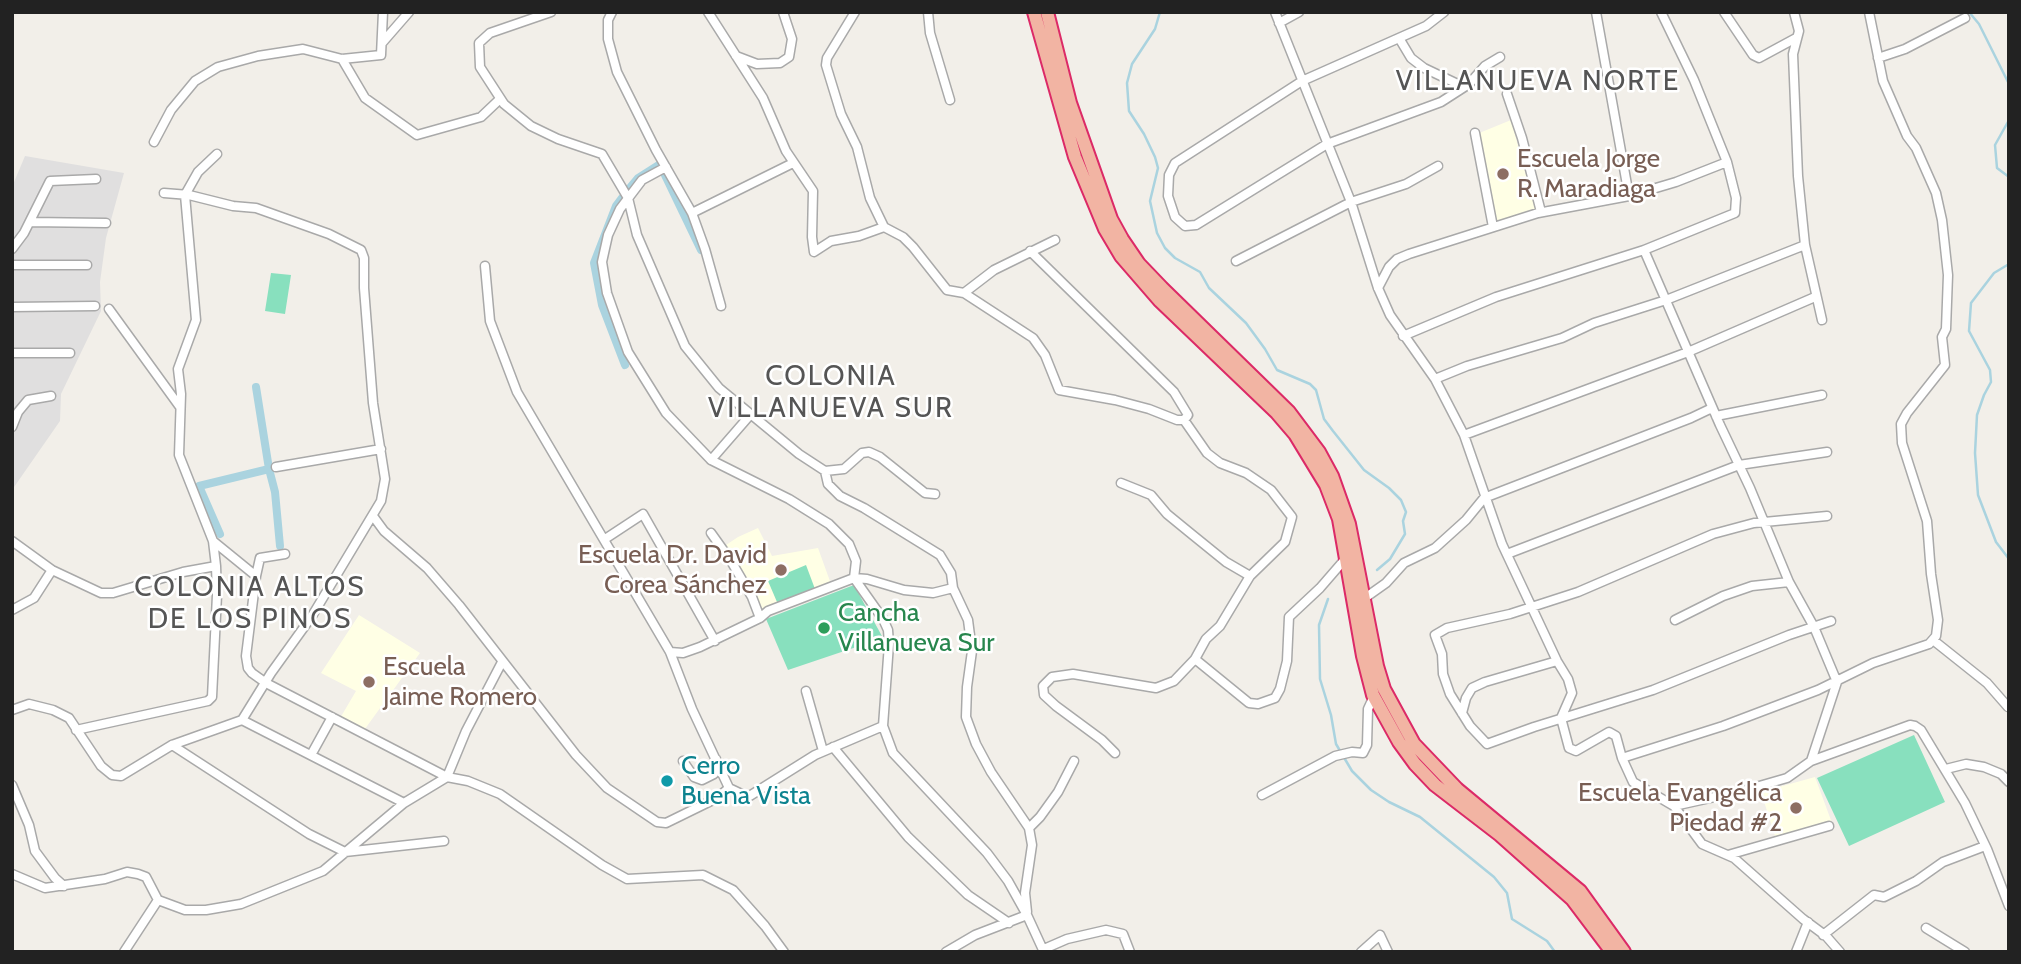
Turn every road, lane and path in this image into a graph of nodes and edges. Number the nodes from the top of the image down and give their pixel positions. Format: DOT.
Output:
graph roads {
  1 [pos="383,12"];
  2 [pos="409,12"];
  3 [pos="551,12"];
  4 [pos="612,12"];
  5 [pos="708,12"];
  6 [pos="783,12"];
  7 [pos="855,12"];
  8 [pos="928,12"];
  9 [pos="1034,12"];
  10 [pos="1047,12"];
  11 [pos="1275,12"];
  12 [pos="1299,12"];
  13 [pos="1444,12"];
  14 [pos="1596,12"];
  15 [pos="1661,12"];
  16 [pos="1724,12"];
  17 [pos="1794,12"];
  18 [pos="1868,12"];
  19 [pos="1965,18"];
  20 [pos="1279,23"];
  21 [pos="1399,38"];
  22 [pos="1796,38"];
  23 [pos="382,43"];
  24 [pos="736,56"];
  25 [pos="1500,57"];
  26 [pos="1878,58"];
  27 [pos="342,59"];
  28 [pos="1302,81"];
  29 [pos="1464,87"];
  30 [pos="1507,94"];
  31 [pos="500,99"];
  32 [pos="950,100"];
  33 [pos="1475,133"];
  34 [pos="154,142"];
  35 [pos="1327,144"];
  36 [pos="217,153"];
  37 [pos="1727,162"];
  38 [pos="793,163"];
  39 [pos="1438,166"];
  40 [pos="666,167"];
  41 [pos="96,179"];
  42 [pos="164,193"];
  43 [pos="185,194"];
  44 [pos="1629,196"];
  45 [pos="628,198"];
  46 [pos="1351,202"];
  47 [pos="692,212"];
  48 [pos="1541,212"];
  49 [pos="30,222"];
  50 [pos="106,223"];
  51 [pos="884,227"];
  52 [pos="1493,227"];
  53 [pos="1055,240"];
  54 [pos="1805,245"];
  55 [pos="12,249"];
  56 [pos="1644,250"];
  57 [pos="1030,251"];
  58 [pos="1236,261"];
  59 [pos="12,265"];
  60 [pos="87,265"];
  61 [pos="485,265"];
  62 [pos="1378,288"];
  63 [pos="964,293"];
  64 [pos="1815,297"];
  65 [pos="1666,300"];
  66 [pos="95,306"];
  67 [pos="721,306"];
  68 [pos="12,307"];
  69 [pos="109,309"];
  70 [pos="1822,320"];
  71 [pos="1403,336"];
  72 [pos="1688,352"];
  73 [pos="12,353"];
  74 [pos="70,353"];
  75 [pos="1435,379"];
  76 [pos="1822,395"];
  77 [pos="51,397"];
  78 [pos="180,407"];
  79 [pos="1714,412"];
  80 [pos="751,414"];
  81 [pos="1184,420"];
  82 [pos="12,427"];
  83 [pos="1464,435"];
  84 [pos="381,449"];
  85 [pos="1827,452"];
  86 [pos="710,460"];
  87 [pos="1739,465"];
  88 [pos="276,467"];
  89 [pos="825,471"];
  90 [pos="1121,483"];
  91 [pos="935,495"];
  92 [pos="1485,498"];
  93 [pos="373,516"];
  94 [pos="1827,516"];
  95 [pos="1764,523"];
  96 [pos="711,533"];
  97 [pos="605,539"];
  98 [pos="12,541"];
  99 [pos="213,541"];
  100 [pos="285,554"];
  101 [pos="1350,554"];
  102 [pos="1507,555"];
  103 [pos="216,566"];
  104 [pos="52,570"];
  105 [pos="256,576"];
  106 [pos="1250,576"];
  107 [pos="854,578"];
  108 [pos="1789,582"];
  109 [pos="953,589"];
  110 [pos="1359,601"];
  111 [pos="1532,608"];
  112 [pos="12,610"];
  113 [pos="760,618"];
  114 [pos="1675,621"];
  115 [pos="1831,621"];
  116 [pos="1814,626"];
  117 [pos="715,640"];
  118 [pos="1933,640"];
  119 [pos="670,652"];
  120 [pos="1195,659"];
  121 [pos="1557,661"];
  122 [pos="502,662"];
  123 [pos="266,682"];
  124 [pos="1837,682"];
  125 [pos="806,691"];
  126 [pos="1374,696"];
  127 [pos="2008,707"];
  128 [pos="12,710"];
  129 [pos="1462,713"];
  130 [pos="332,717"];
  131 [pos="1561,719"];
  132 [pos="242,720"];
  133 [pos="883,726"];
  134 [pos="76,730"];
  135 [pos="172,745"];
  136 [pos="833,747"];
  137 [pos="823,751"];
  138 [pos="1115,753"];
  139 [pos="311,755"];
  140 [pos="716,758"];
  141 [pos="1622,758"];
  142 [pos="683,761"];
  143 [pos="1074,761"];
  144 [pos="1811,761"];
  145 [pos="1946,769"];
  146 [pos="447,777"];
  147 [pos="2009,782"];
  148 [pos="12,785"];
  149 [pos="729,788"];
  150 [pos="1262,795"];
  151 [pos="404,803"];
  152 [pos="1674,806"];
  153 [pos="1829,826"];
  154 [pos="1029,828"];
  155 [pos="444,841"];
  156 [pos="1985,846"];
  157 [pos="345,852"];
  158 [pos="1728,855"];
  159 [pos="12,874"];
  160 [pos="64,886"];
  161 [pos="158,900"];
  162 [pos="2009,906"];
  163 [pos="1027,915"];
  164 [pos="1808,922"];
  165 [pos="1009,923"];
  166 [pos="1926,928"];
  167 [pos="1823,935"];
  168 [pos="1044,950"];
  169 [pos="124,952"];
  170 [pos="784,952"];
  171 [pos="946,952"];
  172 [pos="1130,952"];
  173 [pos="1361,952"];
  174 [pos="1388,952"];
  175 [pos="1612,952"];
  176 [pos="1624,952"];
  177 [pos="1796,952"];
  178 [pos="1840,952"];
  179 [pos="1965,952"];
  1 -- 23 [label="street"];
  2 -- 23 [label="street"];
  3 -- 31 [label="street"];
  4 -- 40 [label="street"];
  5 -- 24 [label="street"];
  6 -- 24 [label="street"];
  7 -- 51 [label="street"];
  8 -- 32 [label="street"];
  9 -- 101 [label="highway"];
  10 -- 101 [label="highway"];
  11 -- 20 [label="street"];
  12 -- 20 [label="street"];
  13 -- 21 [label="street"];
  14 -- 44 [label="street"];
  15 -- 37 [label="street"];
  16 -- 22 [label="street"];
  17 -- 22 [label="street"];
  18 -- 26 [label="street"];
  19 -- 26 [label="street"];
  20 -- 28 [label="street"];
  21 -- 28 [label="street"];
  21 -- 29 [label="street"];
  22 -- 54 [label="street"];
  23 -- 27 [label="street"];
  24 -- 38 [label="street"];
  25 -- 29 [label="street"];
  26 -- 118 [label="street"];
  27 -- 31 [label="street"];
  27 -- 34 [label="street"];
  28 -- 35 [label="street"];
  28 -- 35 [label="street"];
  29 -- 35 [label="street"];
  30 -- 48 [label="street"];
  31 -- 45 [label="street"];
  33 -- 52 [label="street"];
  35 -- 46 [label="street"];
  36 -- 43 [label="street"];
  37 -- 44 [label="street"];
  37 -- 56 [label="street"];
  38 -- 47 [label="street"];
  38 -- 51 [label="street"];
  39 -- 46 [label="street"];
  40 -- 45 [label="street"];
  40 -- 47 [label="street"];
  41 -- 49 [label="street"];
  42 -- 43 [label="street"];
  43 -- 78 [label="street"];
  43 -- 84 [label="street"];
  44 -- 48 [label="street"];
  45 -- 80 [label="street"];
  45 -- 86 [label="street"];
  46 -- 58 [label="street"];
  46 -- 62 [label="street"];
  47 -- 67 [label="street"];
  48 -- 52 [label="street"];
  49 -- 50 [label="street"];
  49 -- 55 [label="street"];
  51 -- 63 [label="street"];
  52 -- 62 [label="street"];
  53 -- 57 [label="street"];
  54 -- 64 [label="street"];
  54 -- 65 [label="street"];
  56 -- 65 [label="street"];
  56 -- 71 [label="street"];
  57 -- 63 [label="street"];
  57 -- 81 [label="street"];
  59 -- 60 [label="street"];
  61 -- 97 [label="street"];
  62 -- 71 [label="street"];
  63 -- 81 [label="street"];
  64 -- 70 [label="street"];
  64 -- 72 [label="street"];
  65 -- 72 [label="street"];
  65 -- 75 [label="street"];
  66 -- 68 [label="street"];
  69 -- 78 [label="street"];
  71 -- 75 [label="street"];
  72 -- 79 [label="street"];
  72 -- 83 [label="street"];
  73 -- 74 [label="street"];
  75 -- 83 [label="street"];
  76 -- 79 [label="street"];
  77 -- 82 [label="street"];
  78 -- 99 [label="street"];
  79 -- 87 [label="street"];
  79 -- 92 [label="street"];
  80 -- 86 [label="street"];
  80 -- 89 [label="street"];
  81 -- 106 [label="street"];
  83 -- 92 [label="street"];
  84 -- 88 [label="street"];
  84 -- 93 [label="street"];
  85 -- 87 [label="street"];
  86 -- 107 [label="street"];
  87 -- 95 [label="street"];
  87 -- 102 [label="street"];
  89 -- 91 [label="street"];
  89 -- 109 [label="street"];
  90 -- 106 [label="street"];
  92 -- 102 [label="street"];
  92 -- 110 [label="street"];
  93 -- 122 [label="street"];
  93 -- 123 [label="street"];
  94 -- 95 [label="street"];
  95 -- 108 [label="street"];
  95 -- 111 [label="street"];
  96 -- 113 [label="street"];
  97 -- 117 [label="street"];
  97 -- 119 [label="street"];
  98 -- 104 [label="street"];
  99 -- 103 [label="street"];
  99 -- 105 [label="street"];
  100 -- 105 [label="street"];
  101 -- 110 [label="highway"];
  101 -- 120 [label="street"];
  102 -- 111 [label="street"];
  103 -- 104 [label="street"];
  103 -- 134 [label="street"];
  104 -- 112 [label="street"];
  105 -- 123 [label="street"];
  106 -- 120 [label="street"];
  107 -- 109 [label="street"];
  107 -- 113 [label="street"];
  107 -- 133 [label="street"];
  108 -- 114 [label="street"];
  108 -- 116 [label="street"];
  109 -- 154 [label="street"];
  110 -- 126 [label="highway"];
  110 -- 176 [label="highway"];
  111 -- 121 [label="street"];
  111 -- 129 [label="street"];
  113 -- 117 [label="street"];
  115 -- 116 [label="street"];
  116 -- 124 [label="street"];
  116 -- 131 [label="street"];
  117 -- 119 [label="street"];
  118 -- 124 [label="street"];
  118 -- 127 [label="street"];
  119 -- 140 [label="street"];
  120 -- 138 [label="street"];
  121 -- 129 [label="street"];
  121 -- 131 [label="street"];
  122 -- 146 [label="street"];
  122 -- 149 [label="street"];
  123 -- 130 [label="street"];
  123 -- 132 [label="street"];
  124 -- 141 [label="street"];
  124 -- 144 [label="street"];
  125 -- 137 [label="street"];
  126 -- 150 [label="street"];
  126 -- 175 [label="highway"];
  128 -- 134 [label="street"];
  129 -- 131 [label="street"];
  130 -- 139 [label="street"];
  130 -- 146 [label="street"];
  131 -- 141 [label="street"];
  132 -- 135 [label="street"];
  132 -- 139 [label="street"];
  133 -- 136 [label="street"];
  133 -- 163 [label="street"];
  134 -- 135 [label="street"];
  135 -- 157 [label="street"];
  136 -- 137 [label="street"];
  136 -- 165 [label="street"];
  137 -- 149 [label="street"];
  139 -- 151 [label="street"];
  140 -- 142 [label="street"];
  140 -- 149 [label="street"];
  141 -- 152 [label="street"];
  143 -- 154 [label="street"];
  144 -- 145 [label="street"];
  144 -- 152 [label="street"];
  145 -- 147 [label="street"];
  145 -- 156 [label="street"];
  146 -- 151 [label="street"];
  146 -- 170 [label="street"];
  148 -- 160 [label="street"];
  151 -- 157 [label="street"];
  152 -- 158 [label="street"];
  153 -- 158 [label="street"];
  154 -- 163 [label="street"];
  155 -- 157 [label="street"];
  156 -- 162 [label="street"];
  156 -- 167 [label="street"];
  157 -- 161 [label="street"];
  158 -- 164 [label="street"];
  159 -- 160 [label="street"];
  160 -- 161 [label="street"];
  161 -- 169 [label="street"];
  163 -- 165 [label="street"];
  163 -- 168 [label="street"];
  164 -- 167 [label="street"];
  164 -- 177 [label="street"];
  165 -- 171 [label="street"];
  166 -- 179 [label="street"];
  167 -- 178 [label="street"];
  168 -- 172 [label="street"];
  173 -- 174 [label="street"];
}
